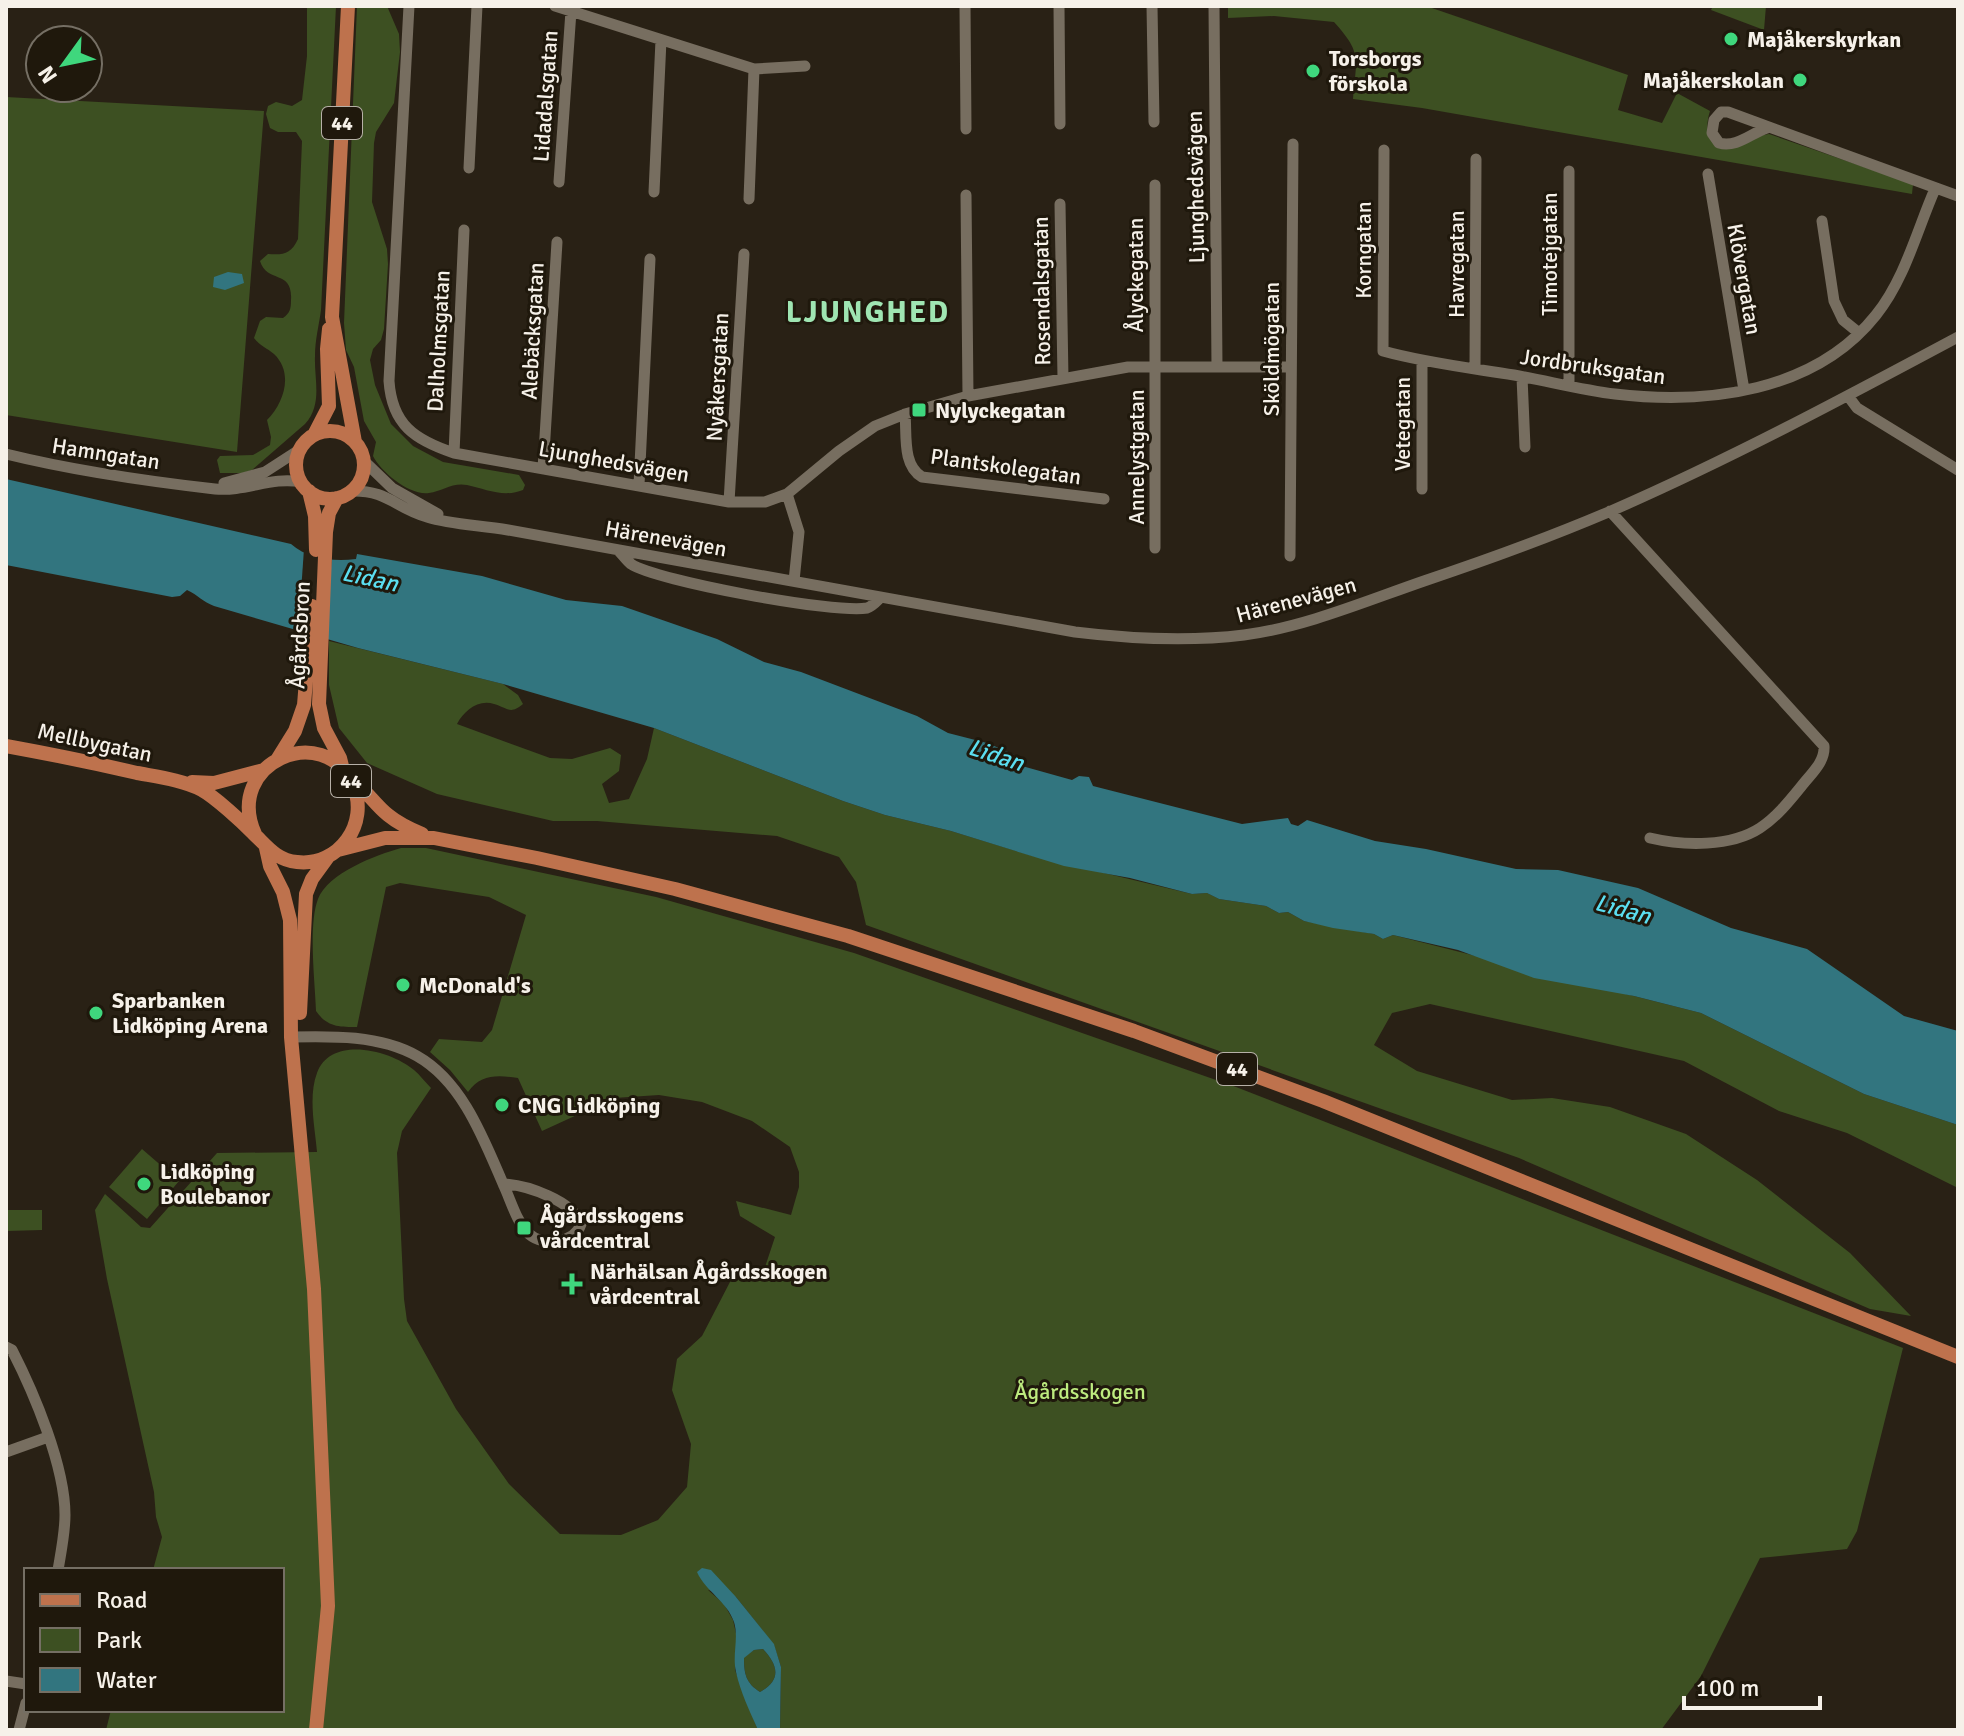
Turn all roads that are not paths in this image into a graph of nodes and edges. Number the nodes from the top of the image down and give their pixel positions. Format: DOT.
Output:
graph roads {
  1 [pos="348,6"];
  2 [pos="409,6"];
  3 [pos="477,6"];
  4 [pos="555,6"];
  5 [pos="965,6"];
  6 [pos="1059,6"];
  7 [pos="1152,6"];
  8 [pos="1214,6"];
  9 [pos="571,11"];
  10 [pos="661,40"];
  11 [pos="805,66"];
  12 [pos="754,69"];
  13 [pos="1154,122"];
  14 [pos="1060,124"];
  15 [pos="1767,128"];
  16 [pos="966,129"];
  17 [pos="1293,144"];
  18 [pos="1384,150"];
  19 [pos="1476,159"];
  20 [pos="469,168"];
  21 [pos="1569,171"];
  22 [pos="1708,174"];
  23 [pos="559,182"];
  24 [pos="1155,185"];
  25 [pos="1935,189"];
  26 [pos="654,192"];
  27 [pos="966,195"];
  28 [pos="1958,196"];
  29 [pos="749,199"];
  30 [pos="1060,204"];
  31 [pos="1822,221"];
  32 [pos="464,230"];
  33 [pos="557,242"];
  34 [pos="744,254"];
  35 [pos="650,259"];
  36 [pos="332,317"];
  37 [pos="1859,333"];
  38 [pos="1958,337"];
  39 [pos="1383,351"];
  40 [pos="1422,360"];
  41 [pos="1156,366"];
  42 [pos="1217,367"];
  43 [pos="1291,367"];
  44 [pos="1475,368"];
  45 [pos="1522,377"];
  46 [pos="1063,378"];
  47 [pos="1569,385"];
  48 [pos="1744,390"];
  49 [pos="968,396"];
  50 [pos="1848,396"];
  51 [pos="905,414"];
  52 [pos="314,435"];
  53 [pos="355,442"];
  54 [pos="1525,447"];
  55 [pos="299,450"];
  56 [pos="454,453"];
  57 [pos="6,454"];
  58 [pos="363,460"];
  59 [pos="543,469"];
  60 [pos="1958,470"];
  61 [pos="639,485"];
  62 [pos="200,486"];
  63 [pos="305,487"];
  64 [pos="1422,489"];
  65 [pos="344,494"];
  66 [pos="787,494"];
  67 [pos="1104,499"];
  68 [pos="729,502"];
  69 [pos="1610,511"];
  70 [pos="453,521"];
  71 [pos="322,533"];
  72 [pos="1155,548"];
  73 [pos="618,550"];
  74 [pos="1290,556"];
  75 [pos="794,581"];
  76 [pos="881,597"];
  77 [pos="314,664"];
  78 [pos="6,746"];
  79 [pos="277,760"];
  80 [pos="264,770"];
  81 [pos="347,775"];
  82 [pos="176,781"];
  83 [pos="255,834"];
  84 [pos="434,838"];
  85 [pos="1650,838"];
  86 [pos="266,848"];
  87 [pos="333,853"];
  88 [pos="295,1037"];
  89 [pos="504,1184"];
  90 [pos="8,1347"];
  91 [pos="1958,1357"];
  92 [pos="48,1437"];
  93 [pos="6,1452"];
  94 [pos="58,1568"];
  95 [pos="316,1730"];
  1 -- 36 [label="main road, 44"];
  2 -- 56 [label="street, Ljunghedsvägen"];
  3 -- 20 [label="street"];
  4 -- 9 [label="street"];
  5 -- 16 [label="street"];
  6 -- 14 [label="street"];
  7 -- 13 [label="street"];
  8 -- 42 [label="street, Ljunghedsvägen"];
  9 -- 10 [label="street"];
  9 -- 23 [label="street, Lidadalsgatan"];
  10 -- 12 [label="street"];
  10 -- 26 [label="street"];
  11 -- 12 [label="street"];
  12 -- 29 [label="street"];
  15 -- 25 [label="street"];
  17 -- 43 [label="street, Sköldmögatan"];
  18 -- 39 [label="street, Korngatan"];
  19 -- 44 [label="street, Havregatan"];
  21 -- 47 [label="street, Timotejgatan"];
  22 -- 48 [label="street, Klövergatan"];
  24 -- 41 [label="street, Ålyckegatan"];
  25 -- 28 [label="street"];
  25 -- 37 [label="street, Jordbruksgatan"];
  27 -- 49 [label="street"];
  30 -- 46 [label="street, Rosendalsgatan"];
  31 -- 37 [label="street"];
  32 -- 56 [label="street, Dalholmsgatan"];
  33 -- 59 [label="street, Alebäcksgatan"];
  34 -- 68 [label="street, Nyåkersgatan"];
  35 -- 61 [label="street"];
  36 -- 52 [label="main road, 44"];
  36 -- 53 [label="main road, 44"];
  37 -- 48 [label="street, Jordbruksgatan"];
  38 -- 50 [label="street, Härenevägen"];
  39 -- 40 [label="street, Jordbruksgatan"];
  40 -- 44 [label="street, Jordbruksgatan"];
  40 -- 64 [label="street, Vetegatan"];
  41 -- 42 [label="street, Ljunghedsvägen"];
  41 -- 46 [label="street, Ljunghedsvägen"];
  41 -- 72 [label="street, Annelystgatan"];
  42 -- 43 [label="street, Ljunghedsvägen"];
  43 -- 74 [label="street, Sköldmögatan"];
  44 -- 45 [label="street, Jordbruksgatan"];
  45 -- 47 [label="street, Jordbruksgatan"];
  45 -- 54 [label="street"];
  46 -- 49 [label="street, Ljunghedsvägen"];
  47 -- 48 [label="street, Jordbruksgatan"];
  49 -- 51 [label="street, Ljunghedsvägen"];
  50 -- 60 [label="street"];
  50 -- 69 [label="street, Härenevägen"];
  51 -- 66 [label="street, Ljunghedsvägen"];
  51 -- 67 [label="street, Plantskolegatan"];
  52 -- 53 [label="main road"];
  52 -- 55 [label="main road, 44"];
  53 -- 58 [label="main road, 44"];
  55 -- 62 [label="street"];
  55 -- 63 [label="main road, 44"];
  56 -- 59 [label="street, Ljunghedsvägen"];
  57 -- 62 [label="street, Hamngatan"];
  58 -- 65 [label="main road, 44"];
  58 -- 70 [label="street, Härenevägen"];
  59 -- 61 [label="street, Ljunghedsvägen"];
  61 -- 68 [label="street, Ljunghedsvägen"];
  62 -- 63 [label="street"];
  63 -- 65 [label="main road"];
  63 -- 71 [label="main road, Ågårdsbron / 44"];
  65 -- 70 [label="street, Härenevägen"];
  65 -- 71 [label="main road, Ågårdsbron / 44"];
  66 -- 68 [label="street, Ljunghedsvägen"];
  66 -- 75 [label="street"];
  69 -- 76 [label="street, Härenevägen"];
  69 -- 85 [label="street"];
  70 -- 73 [label="street, Härenevägen"];
  71 -- 77 [label="main road, Ågårdsbron / 44"];
  73 -- 75 [label="street, Härenevägen"];
  73 -- 76 [label="street"];
  75 -- 76 [label="street, Härenevägen"];
  77 -- 79 [label="main road, Ågårdsbron / 44"];
  77 -- 81 [label="main road, Ågårdsbron / 44"];
  78 -- 82 [label="main road, Mellbygatan"];
  79 -- 80 [label="main road, 44"];
  79 -- 81 [label="main road, 44"];
  80 -- 82 [label="main road, Mellbygatan"];
  80 -- 83 [label="main road"];
  81 -- 84 [label="main road, 44"];
  81 -- 87 [label="main road, 44"];
  82 -- 83 [label="main road, Mellbygatan"];
  83 -- 86 [label="main road"];
  84 -- 87 [label="main road, 44"];
  84 -- 91 [label="main road, 44"];
  86 -- 87 [label="main road, 44"];
  86 -- 88 [label="main road"];
  87 -- 88 [label="main road"];
  88 -- 89 [label="street"];
  88 -- 95 [label="main road"];
  89 -- 89 [label="street"];
  90 -- 92 [label="street"];
  92 -- 93 [label="street"];
  92 -- 94 [label="street"];
}
